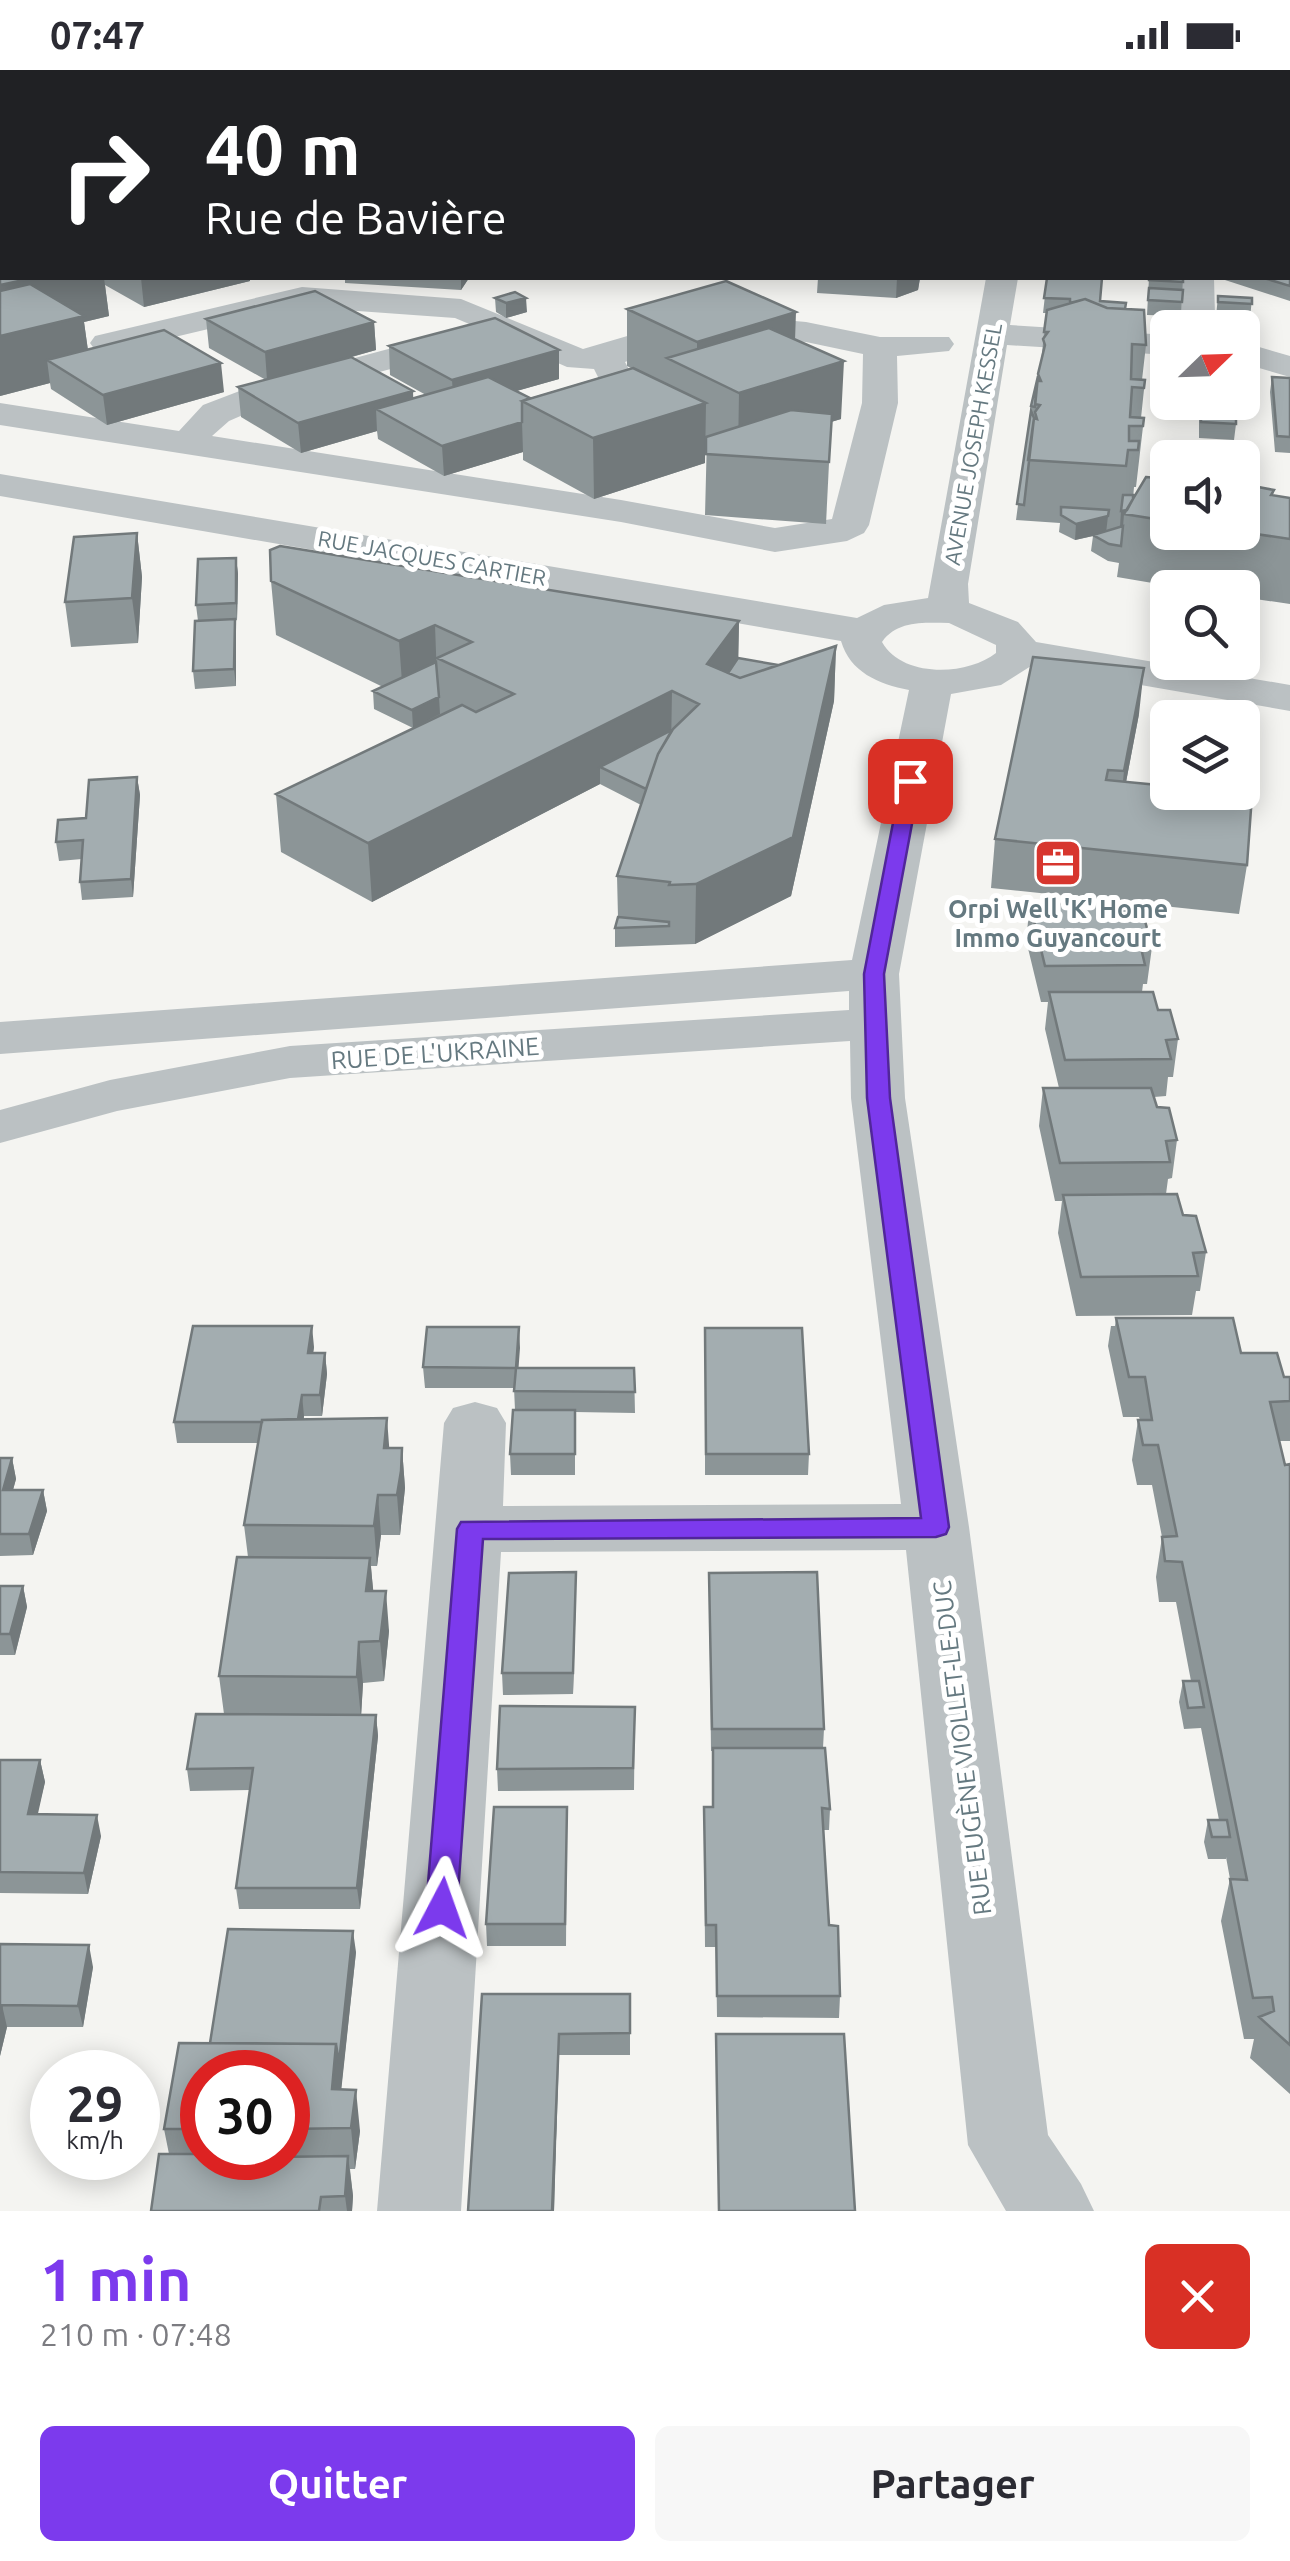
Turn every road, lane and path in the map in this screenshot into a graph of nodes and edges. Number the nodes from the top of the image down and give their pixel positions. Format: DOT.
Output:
graph roads {
  1 [pos="278,280"];
  2 [pos="1002,280"];
  3 [pos="1198,280"];
  4 [pos="302,297"];
  5 [pos="1198,310"];
  6 [pos="506,328"];
  7 [pos="156,331"];
  8 [pos="993,334"];
  9 [pos="1290,338"];
  10 [pos="107,343"];
  11 [pos="937,344"];
  12 [pos="1150,345"];
  13 [pos="880,346"];
  14 [pos="1260,349"];
  15 [pos="605,357"];
  16 [pos="1260,357"];
  17 [pos="1290,367"];
  18 [pos="230,377"];
  19 [pos="556,411"];
  20 [pos="0,414"];
  21 [pos="872,427"];
  22 [pos="836,439"];
  23 [pos="188,446"];
  24 [pos="0,484"];
  25 [pos="692,487"];
  26 [pos="620,511"];
  27 [pos="949,611"];
  28 [pos="864,632"];
  29 [pos="1017,651"];
  30 [pos="932,682"];
  31 [pos="1290,698"];
  32 [pos="876,999"];
  33 [pos="0,1038"];
  34 [pos="0,1127"];
  35 [pos="475,1423"];
  36 [pos="936,1527"];
  37 [pos="470,1529"];
  38 [pos="419,2211"];
  39 [pos="1052,2211"];
  1 -- 4 [label="street"];
  2 -- 8 [label="street, AVENUE JOSEPH KESSEL"];
  3 -- 5 [label="street"];
  4 -- 6 [label="street"];
  4 -- 7 [label="street"];
  6 -- 15 [label="street"];
  6 -- 18 [label="street"];
  7 -- 10 [label="street"];
  7 -- 18 [label="street"];
  8 -- 12 [label="street"];
  8 -- 27 [label="street, AVENUE JOSEPH KESSEL"];
  9 -- 14 [label="street"];
  11 -- 13 [label="street"];
  13 -- 15 [label="street"];
  13 -- 21 [label="street"];
  15 -- 19 [label="street"];
  16 -- 17 [label="street"];
  18 -- 23 [label="street"];
  20 -- 23 [label="street"];
  21 -- 22 [label="street"];
  21 -- 26 [label="street"];
  23 -- 26 [label="street"];
  24 -- 28 [label="street, RUE JACQUES CARTIER"];
  25 -- 26 [label="street"];
  27 -- 28 [label="street"];
  27 -- 29 [label="street"];
  28 -- 30 [label="street"];
  29 -- 30 [label="street"];
  29 -- 31 [label="street"];
  30 -- 32 [label="street, RUE EUGÈNE VIOLLET-LE-DUC"];
  32 -- 33 [label="street, RUE DE L'UKRAINE"];
  32 -- 34 [label="street, RUE DE L'UKRAINE"];
  32 -- 36 [label="street, RUE EUGÈNE VIOLLET-LE-DUC"];
  35 -- 37 [label="street"];
  36 -- 37 [label="street"];
  36 -- 39 [label="street, RUE EUGÈNE VIOLLET-LE-DUC"];
  37 -- 38 [label="street"];
}
